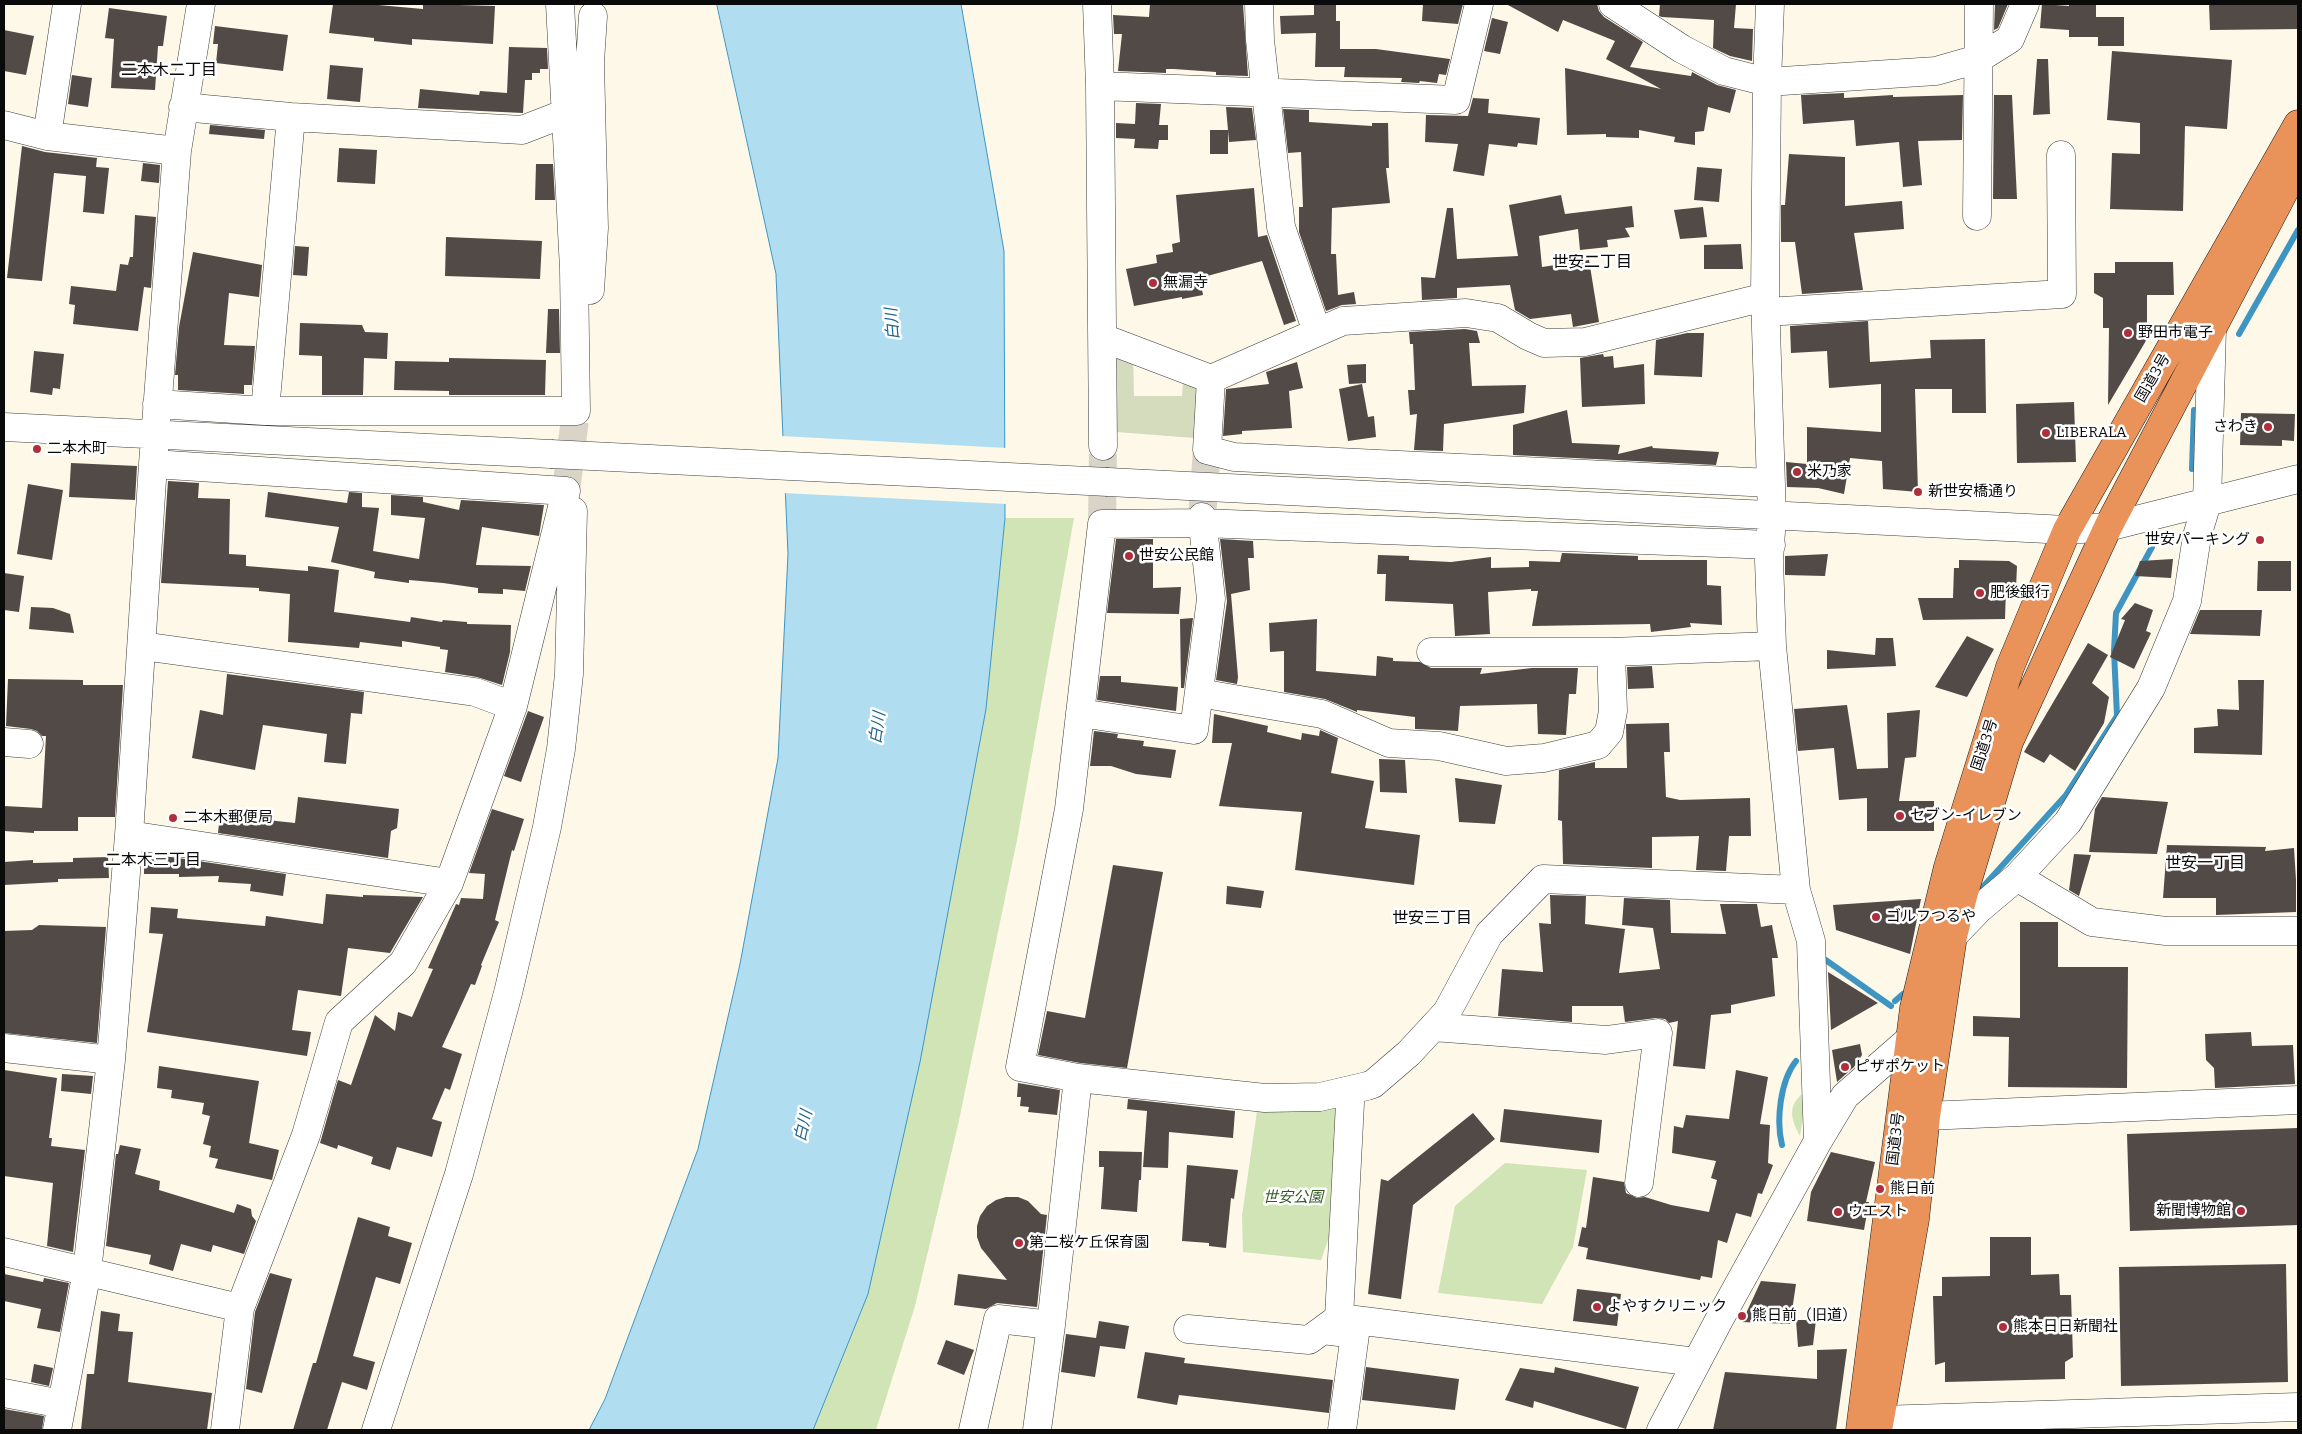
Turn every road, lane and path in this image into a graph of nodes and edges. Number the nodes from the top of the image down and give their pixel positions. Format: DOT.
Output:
graph roads {
  1 [pos="67,4"];
  2 [pos="201,4"];
  3 [pos="560,4"];
  4 [pos="1096,4"];
  5 [pos="1259,4"];
  6 [pos="1479,4"];
  7 [pos="1613,4"];
  8 [pos="1770,4"];
  9 [pos="1978,4"];
  10 [pos="2025,4"];
  11 [pos="593,16"];
  12 [pos="1978,59"];
  13 [pos="1767,82"];
  14 [pos="1100,86"];
  15 [pos="1265,91"];
  16 [pos="183,107"];
  17 [pos="566,113"];
  18 [pos="291,117"];
  19 [pos="2298,124"];
  20 [pos="4,125"];
  21 [pos="47,136"];
  22 [pos="177,151"];
  23 [pos="2061,155"];
  24 [pos="2298,165"];
  25 [pos="1977,216"];
  26 [pos="1765,304"];
  27 [pos="2212,328"];
  28 [pos="1317,332"];
  29 [pos="1103,338"];
  30 [pos="1211,379"];
  31 [pos="157,404"];
  32 [pos="265,411"];
  33 [pos="576,411"];
  34 [pos="4,427"];
  35 [pos="155,434"];
  36 [pos="1103,446"];
  37 [pos="152,464"];
  38 [pos="2298,479"];
  39 [pos="1770,483"];
  40 [pos="566,490"];
  41 [pos="2207,503"];
  42 [pos="1772,517"];
  43 [pos="1202,520"];
  44 [pos="2108,527"];
  45 [pos="2067,530"];
  46 [pos="1770,545"];
  47 [pos="142,646"];
  48 [pos="1772,646"];
  49 [pos="1431,652"];
  50 [pos="1612,652"];
  51 [pos="1199,694"];
  52 [pos="513,706"];
  53 [pos="1080,714"];
  54 [pos="129,834"];
  55 [pos="2017,877"];
  56 [pos="449,883"];
  57 [pos="1796,890"];
  58 [pos="2298,931"];
  59 [pos="1953,936"];
  60 [pos="1433,1027"];
  61 [pos="1909,1040"];
  62 [pos="1938,1040"];
  63 [pos="4,1048"];
  64 [pos="111,1060"];
  65 [pos="1078,1078"];
  66 [pos="1346,1091"];
  67 [pos="2298,1100"];
  68 [pos="1900,1114"];
  69 [pos="1926,1116"];
  70 [pos="1818,1141"];
  71 [pos="1639,1183"];
  72 [pos="4,1252"];
  73 [pos="86,1271"];
  74 [pos="240,1308"];
  75 [pos="1330,1324"];
  76 [pos="1051,1325"];
  77 [pos="1188,1329"];
  78 [pos="1696,1362"];
  79 [pos="4,1393"];
  80 [pos="62,1404"];
  81 [pos="2298,1407"];
  82 [pos="1872,1427"];
  83 [pos="57,1430"];
  84 [pos="225,1430"];
  85 [pos="376,1430"];
  86 [pos="973,1430"];
  87 [pos="1036,1430"];
  88 [pos="1342,1430"];
  89 [pos="1661,1430"];
  1 -- 21 [label="street"];
  2 -- 16 [label="street"];
  3 -- 17 [label="street"];
  4 -- 14 [label="street"];
  5 -- 15 [label="street"];
  6 -- 15 [label="street"];
  7 -- 13 [label="street"];
  8 -- 13 [label="street"];
  9 -- 12 [label="street"];
  10 -- 12 [label="street"];
  11 -- 33 [label="street"];
  12 -- 13 [label="street"];
  12 -- 25 [label="street"];
  13 -- 26 [label="street"];
  14 -- 15 [label="street"];
  14 -- 29 [label="street"];
  15 -- 28 [label="street"];
  16 -- 18 [label="street"];
  16 -- 22 [label="street"];
  17 -- 18 [label="street"];
  17 -- 33 [label="street"];
  18 -- 32 [label="street"];
  19 -- 45 [label="highway, 国道3号"];
  20 -- 21 [label="street"];
  21 -- 22 [label="street"];
  22 -- 31 [label="street"];
  23 -- 26 [label="street"];
  24 -- 27 [label="highway, 国道3号"];
  26 -- 28 [label="street"];
  26 -- 39 [label="street"];
  27 -- 41 [label="street"];
  27 -- 44 [label="highway, 国道3号"];
  28 -- 30 [label="street"];
  29 -- 30 [label="street"];
  29 -- 36 [label="street"];
  30 -- 39 [label="street"];
  31 -- 32 [label="street"];
  31 -- 35 [label="street"];
  32 -- 33 [label="street"];
  34 -- 35 [label="street"];
  35 -- 37 [label="street"];
  35 -- 42 [label="street, bridge"];
  37 -- 40 [label="street"];
  37 -- 47 [label="street"];
  38 -- 41 [label="street"];
  39 -- 42 [label="street"];
  40 -- 52 [label="street"];
  40 -- 85 [label="street"];
  41 -- 44 [label="street"];
  41 -- 55 [label="street"];
  42 -- 45 [label="street"];
  42 -- 46 [label="street"];
  43 -- 46 [label="street"];
  43 -- 51 [label="street"];
  43 -- 53 [label="street"];
  44 -- 45 [label="street"];
  44 -- 59 [label="highway, 国道3号"];
  45 -- 61 [label="highway, 国道3号"];
  46 -- 48 [label="street"];
  47 -- 52 [label="street"];
  47 -- 54 [label="street"];
  48 -- 50 [label="street"];
  48 -- 57 [label="street"];
  49 -- 50 [label="street"];
  50 -- 51 [label="street"];
  51 -- 53 [label="street"];
  52 -- 56 [label="street"];
  53 -- 65 [label="street"];
  54 -- 56 [label="street"];
  54 -- 64 [label="street"];
  55 -- 58 [label="street"];
  55 -- 59 [label="street"];
  56 -- 74 [label="street"];
  57 -- 60 [label="street"];
  57 -- 70 [label="street"];
  59 -- 62 [label="highway, 国道3号"];
  60 -- 66 [label="street"];
  60 -- 71 [label="street"];
  61 -- 62 [label="street"];
  61 -- 68 [label="highway, 国道3号"];
  61 -- 70 [label="street"];
  62 -- 69 [label="highway, 国道3号"];
  63 -- 64 [label="street"];
  64 -- 73 [label="street"];
  65 -- 66 [label="street"];
  65 -- 76 [label="street"];
  66 -- 75 [label="street"];
  67 -- 69 [label="street"];
  68 -- 69 [label="street"];
  68 -- 82 [label="highway, 国道3号"];
  69 -- 82 [label="highway, 国道3号"];
  70 -- 78 [label="street"];
  72 -- 73 [label="street"];
  73 -- 74 [label="street"];
  73 -- 80 [label="street"];
  74 -- 84 [label="street"];
  75 -- 77 [label="street"];
  75 -- 78 [label="street"];
  75 -- 88 [label="street"];
  76 -- 86 [label="street"];
  76 -- 87 [label="street"];
  78 -- 89 [label="street"];
  79 -- 80 [label="street"];
  80 -- 83 [label="street"];
  81 -- 82 [label="street"];
}
